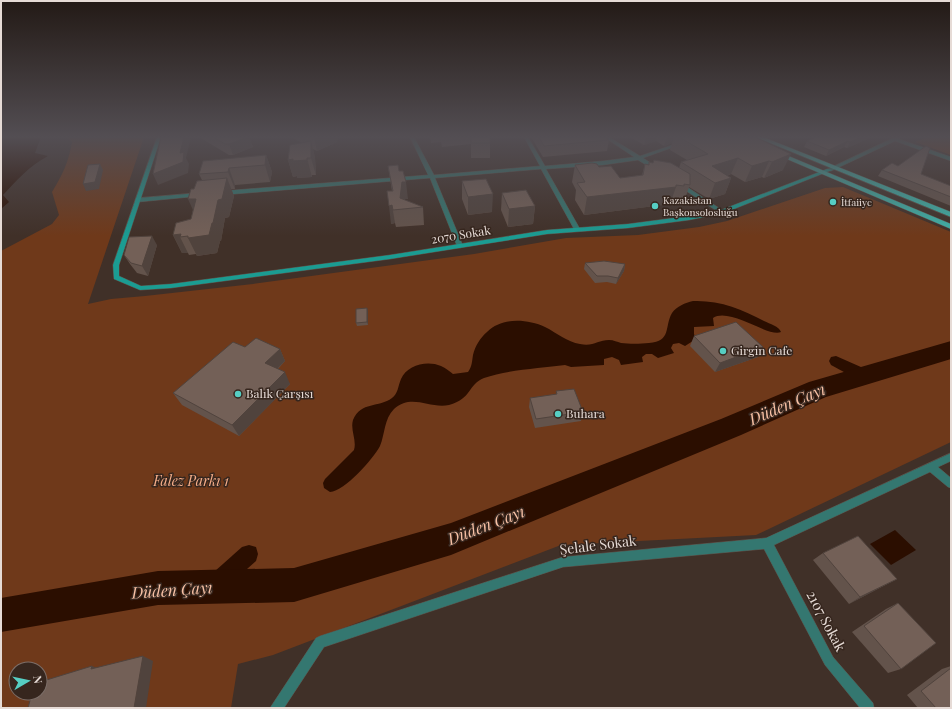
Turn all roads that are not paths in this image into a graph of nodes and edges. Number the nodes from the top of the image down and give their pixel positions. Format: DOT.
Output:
graph roads {
  1 [pos="148,170"];
  2 [pos="429,170"];
  3 [pos="517,170"];
  4 [pos="544,170"];
  5 [pos="658,170"];
  6 [pos="829,170"];
  7 [pos="664,174"];
  8 [pos="432,177"];
  9 [pos="671,178"];
  10 [pos="218,194"];
  11 [pos="202,195"];
  12 [pos="138,200"];
  13 [pos="722,212"];
  14 [pos="951,215"];
  15 [pos="951,227"];
  16 [pos="576,229"];
  17 [pos="460,246"];
  18 [pos="951,457"];
  19 [pos="931,467"];
  20 [pos="951,484"];
  21 [pos="767,543"];
  22 [pos="276,708"];
  23 [pos="868,708"];
  1 -- 12 [label="street"];
  2 -- 8 [label="street"];
  3 -- 8 [label="street"];
  4 -- 16 [label="street"];
  5 -- 7 [label="street"];
  6 -- 13 [label="street, 2070 Sokak"];
  6 -- 14 [label="main road"];
  6 -- 15 [label="main road"];
  8 -- 10 [label="street"];
  8 -- 17 [label="street"];
  9 -- 13 [label="street"];
  11 -- 12 [label="street"];
  12 -- 17 [label="street, 2070 Sokak"];
  13 -- 16 [label="street, 2070 Sokak"];
  16 -- 17 [label="street, 2070 Sokak"];
  18 -- 19 [label="street, Şelale Sokak"];
  19 -- 20 [label="street"];
  19 -- 21 [label="street, Şelale Sokak"];
  21 -- 22 [label="street, Şelale Sokak"];
  21 -- 23 [label="street, 2107 Sokak"];
}
